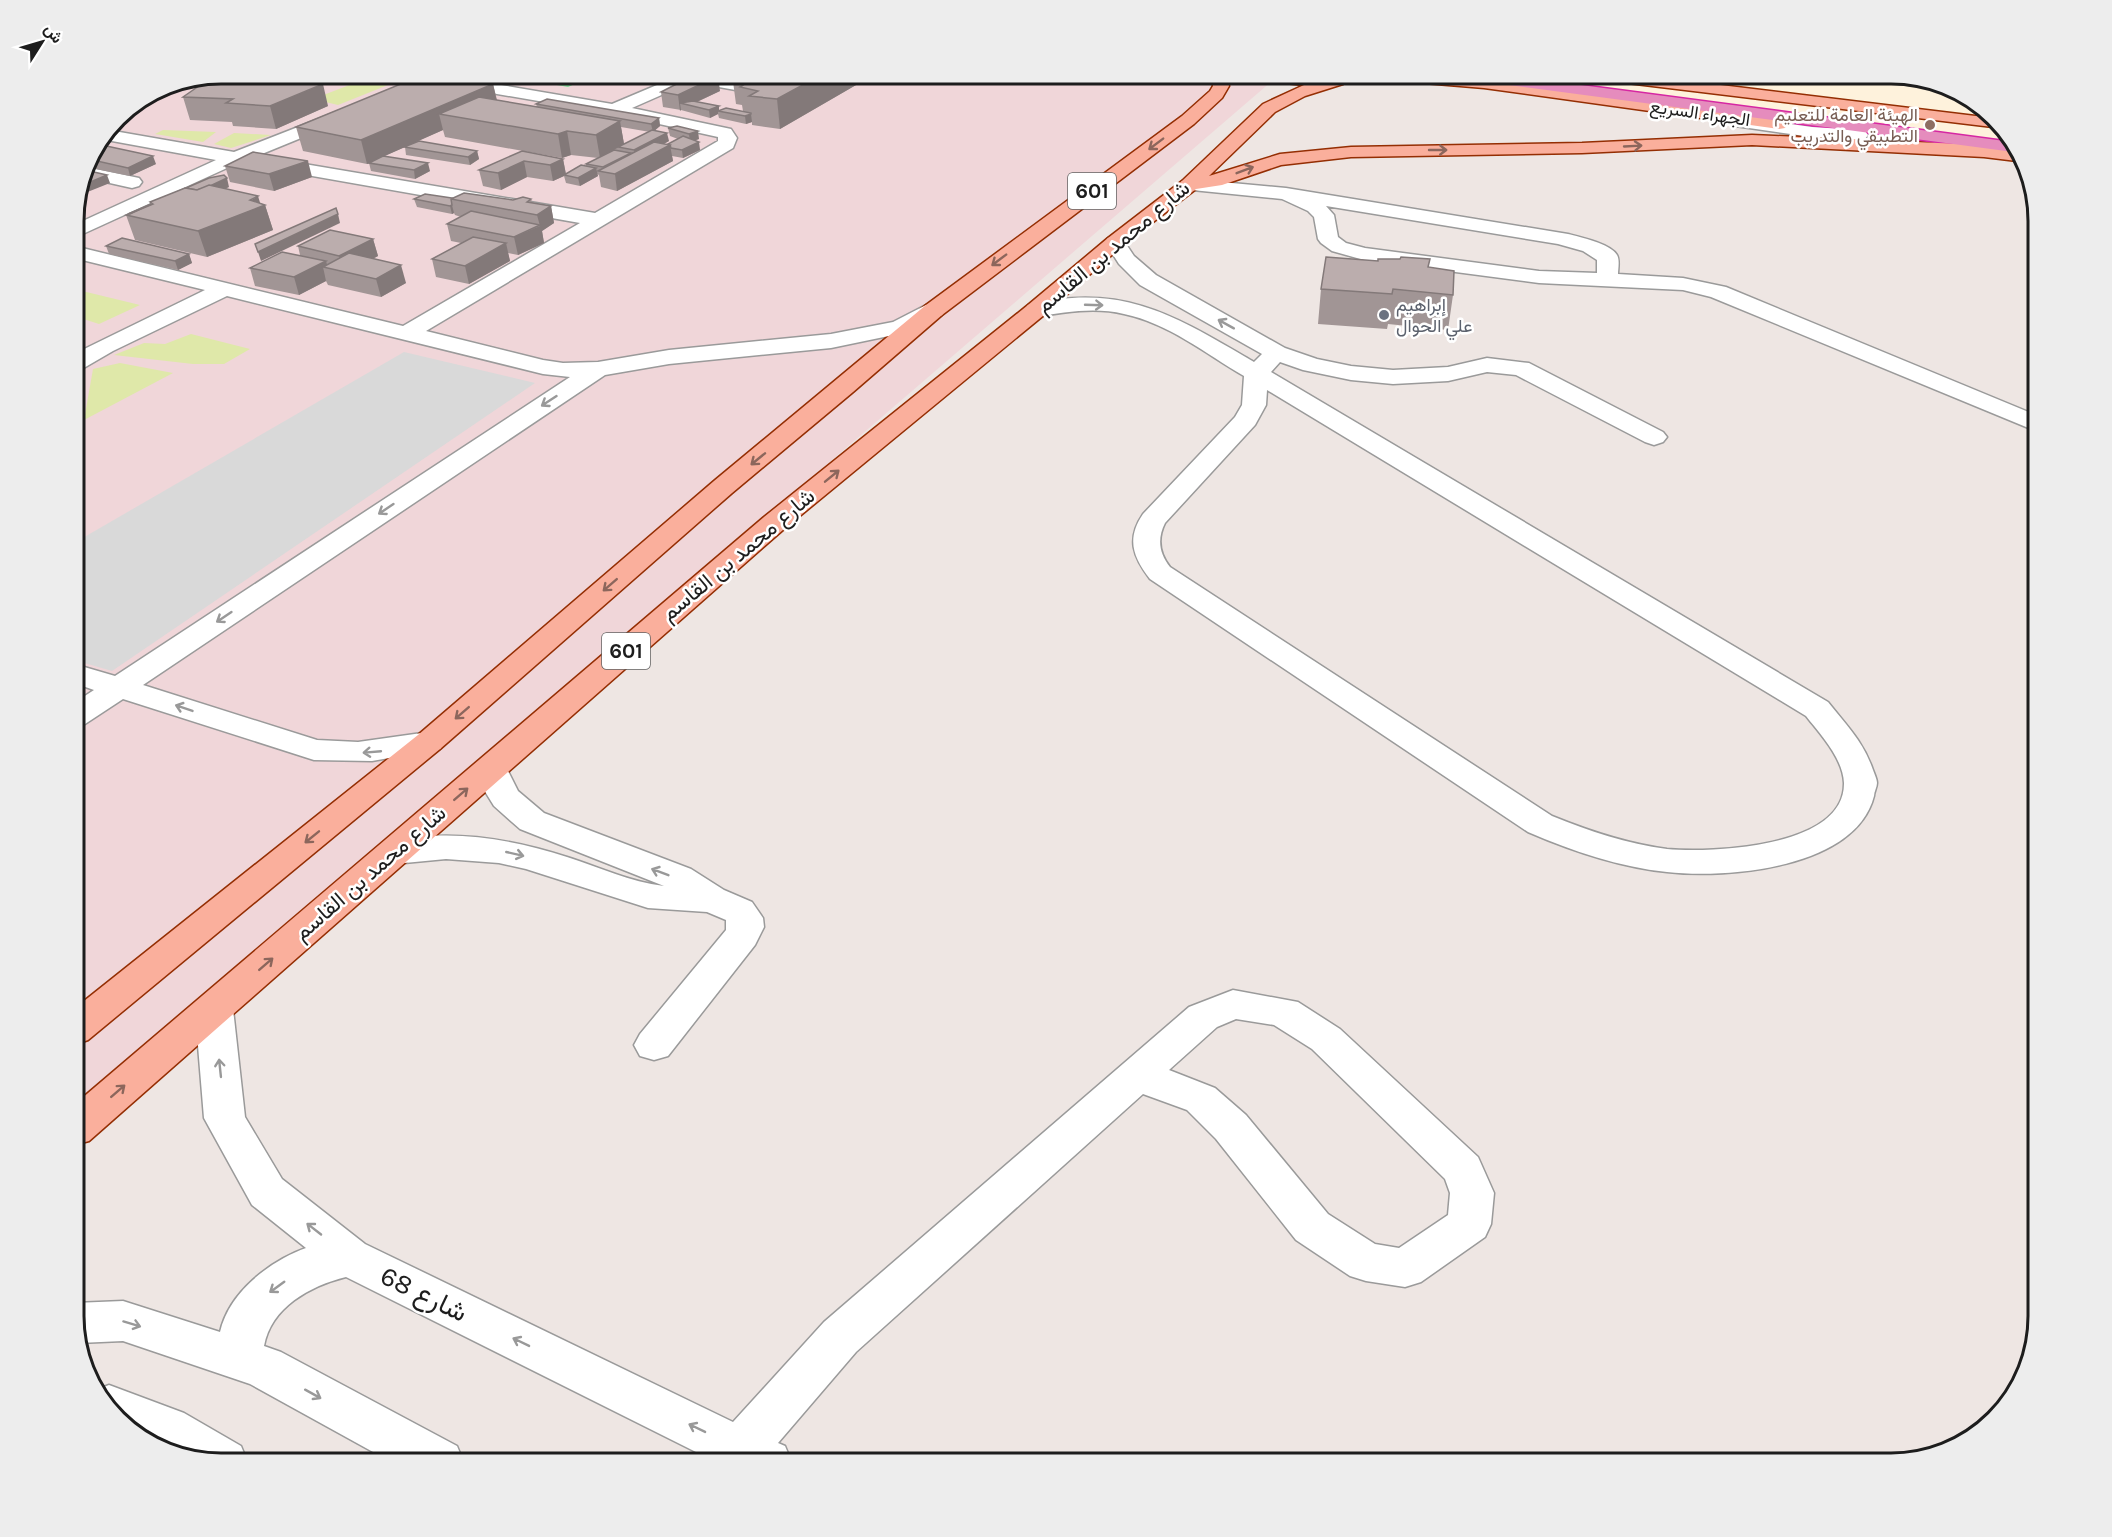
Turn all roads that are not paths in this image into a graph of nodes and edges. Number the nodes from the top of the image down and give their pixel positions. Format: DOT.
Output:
graph roads {
  1 [pos="418,84"];
  2 [pos="468,84"];
  3 [pos="671,84"];
  4 [pos="1221,84"];
  5 [pos="1326,84"];
  6 [pos="1484,84"];
  7 [pos="1539,84"];
  8 [pos="1607,84"];
  9 [pos="1675,84"];
  10 [pos="400,91"];
  11 [pos="356,109"];
  12 [pos="614,109"];
  13 [pos="1695,112"];
  14 [pos="1261,116"];
  15 [pos="1188,120"];
  16 [pos="1986,123"];
  17 [pos="1859,135"];
  18 [pos="113,136"];
  19 [pos="1998,136"];
  20 [pos="2006,146"];
  21 [pos="104,149"];
  22 [pos="1983,152"];
  23 [pos="2011,155"];
  24 [pos="234,158"];
  25 [pos="177,164"];
  26 [pos="93,174"];
  27 [pos="150,175"];
  28 [pos="132,182"];
  29 [pos="1189,184"];
  30 [pos="1286,194"];
  31 [pos="101,195"];
  32 [pos="598,220"];
  33 [pos="84,227"];
  34 [pos="1115,242"];
  35 [pos="84,254"];
  36 [pos="1607,281"];
  37 [pos="225,289"];
  38 [pos="934,309"];
  39 [pos="1036,310"];
  40 [pos="407,333"];
  41 [pos="84,339"];
  42 [pos="831,340"];
  43 [pos="105,346"];
  44 [pos="84,358"];
  45 [pos="1267,363"];
  46 [pos="598,369"];
  47 [pos="845,387"];
  48 [pos="2028,421"];
  49 [pos="1654,437"];
  50 [pos="84,676"];
  51 [pos="120,686"];
  52 [pos="84,710"];
  53 [pos="429,742"];
  54 [pos="491,768"];
  55 [pos="394,852"];
  56 [pos="711,900"];
  57 [pos="214,1009"];
  58 [pos="84,1022"];
  59 [pos="654,1046"];
  60 [pos="1137,1075"];
  61 [pos="84,1120"];
  62 [pos="349,1257"];
  63 [pos="84,1323"];
  64 [pos="238,1359"];
  65 [pos="123,1412"];
  66 [pos="204,1452"];
  67 [pos="419,1453"];
  68 [pos="748,1453"];
  69 [pos="756,1453"];
  1 -- 10 [label="street"];
  2 -- 12 [label="street"];
  3 -- 12 [label="street"];
  4 -- 15 [label="main road, 601"];
  5 -- 14 [label="main road, شارع محمد بن القاسم / 601"];
  6 -- 13 [label="main road, الجهراء السريع"];
  7 -- 20 [label="highway, الجهراء السريع"];
  8 -- 19 [label="highway, الجهراء السريع"];
  9 -- 16 [label="main road, الجهراء السريع"];
  11 -- 24 [label="street"];
  12 -- 32 [label="street"];
  13 -- 17 [label="street"];
  14 -- 15 [label="main road"];
  14 -- 29 [label="main road, شارع محمد بن القاسم / 601"];
  15 -- 38 [label="main road, 601, one-way"];
  17 -- 22 [label="main road"];
  18 -- 24 [label="street"];
  21 -- 25 [label="street"];
  22 -- 23 [label="main road"];
  29 -- 22 [label="main road, one-way"];
  24 -- 32 [label="street"];
  24 -- 33 [label="street"];
  26 -- 28 [label="street"];
  27 -- 28 [label="street"];
  28 -- 31 [label="street"];
  29 -- 30 [label="street"];
  29 -- 34 [label="main road, شارع محمد بن القاسم / 601"];
  30 -- 36 [label="street"];
  30 -- 36 [label="street"];
  32 -- 40 [label="street"];
  34 -- 39 [label="main road, شارع محمد بن القاسم / 601"];
  45 -- 34 [label="street, one-way"];
  35 -- 37 [label="street"];
  36 -- 48 [label="street"];
  37 -- 40 [label="street"];
  37 -- 43 [label="street"];
  38 -- 42 [label="street"];
  38 -- 47 [label="main road, 601"];
  39 -- 45 [label="street, one-way"];
  54 -- 39 [label="main road, شارع محمد بن القاسم / 601, one-way"];
  40 -- 46 [label="street"];
  41 -- 43 [label="street"];
  42 -- 46 [label="street"];
  42 -- 47 [label="street"];
  43 -- 44 [label="street"];
  45 -- 45 [label="street"];
  45 -- 49 [label="street"];
  46 -- 51 [label="street, one-way"];
  47 -- 53 [label="main road, 601, one-way"];
  50 -- 51 [label="street"];
  51 -- 52 [label="street"];
  53 -- 51 [label="street, one-way"];
  53 -- 58 [label="main road, 601, one-way"];
  55 -- 54 [label="main road, شارع محمد بن القاسم / 601, one-way"];
  56 -- 54 [label="street, one-way"];
  55 -- 56 [label="street, one-way"];
  57 -- 55 [label="main road, شارع محمد بن القاسم / 601, one-way"];
  56 -- 59 [label="street"];
  61 -- 57 [label="main road, شارع محمد بن القاسم / 601, one-way"];
  62 -- 57 [label="street, شارع 68, one-way"];
  60 -- 60 [label="street"];
  60 -- 69 [label="street"];
  62 -- 64 [label="street, one-way"];
  68 -- 62 [label="street, شارع 68, one-way"];
  63 -- 64 [label="street, one-way"];
  64 -- 67 [label="street, one-way"];
  65 -- 66 [label="street"];
}
